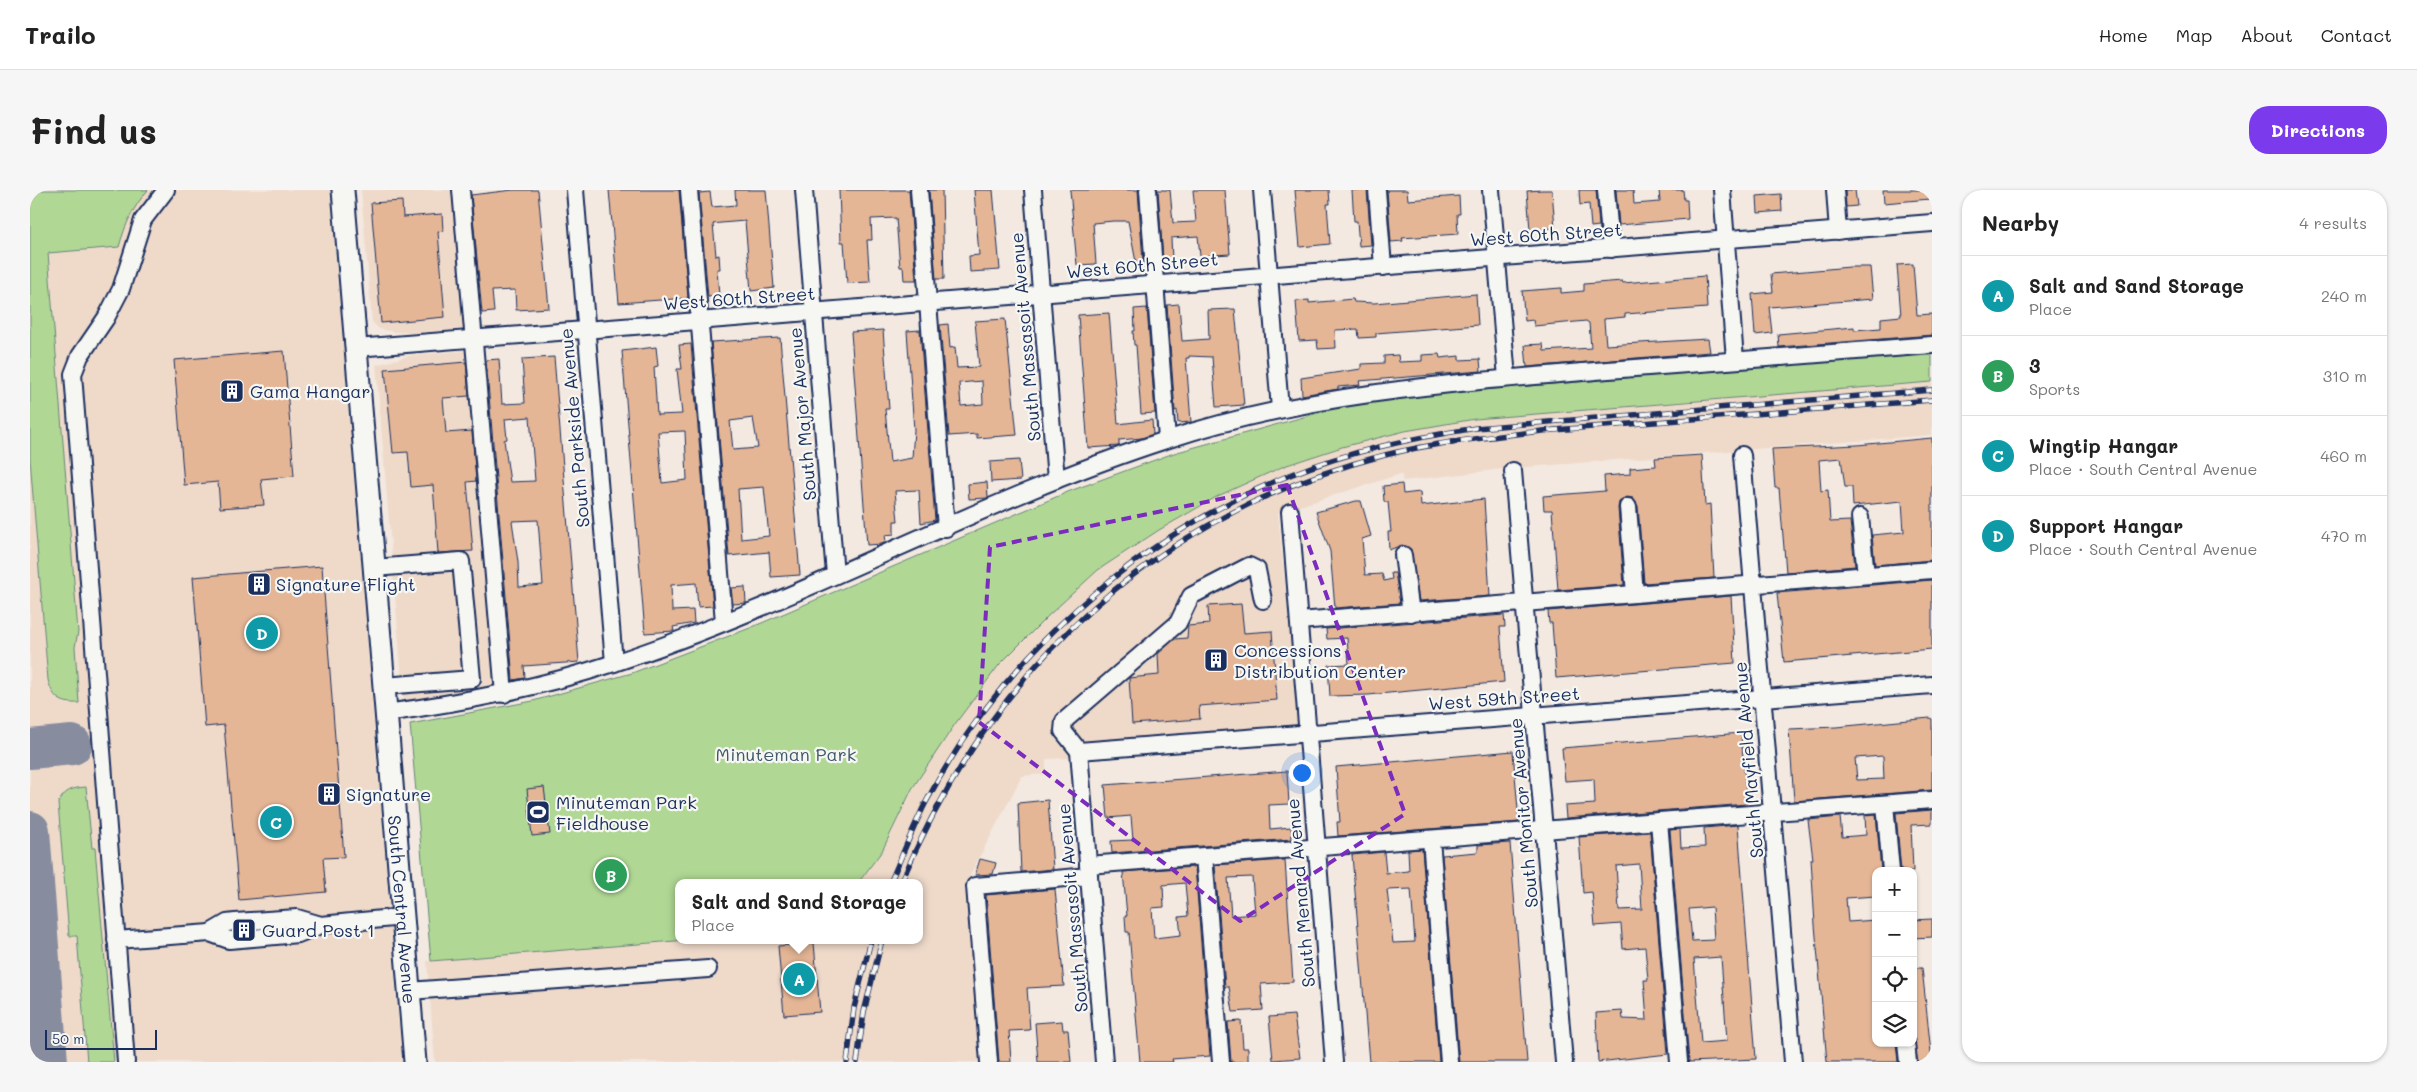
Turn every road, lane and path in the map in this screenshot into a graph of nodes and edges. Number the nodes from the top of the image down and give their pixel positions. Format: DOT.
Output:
graph roads {
  1 [pos="166,190"];
  2 [pos="343,190"];
  3 [pos="461,190"];
  4 [pos="575,190"];
  5 [pos="689,190"];
  6 [pos="804,190"];
  7 [pos="918,190"];
  8 [pos="1033,190"];
  9 [pos="1148,190"];
  10 [pos="1262,190"];
  11 [pos="1377,190"];
  12 [pos="1491,190"];
  13 [pos="1606,190"];
  14 [pos="1722,190"];
  15 [pos="1835,190"];
  16 [pos="1932,223"];
  17 [pos="1838,231"];
  18 [pos="1726,240"];
  19 [pos="1611,249"];
  20 [pos="1496,258"];
  21 [pos="1384,266"];
  22 [pos="1268,275"];
  23 [pos="1155,284"];
  24 [pos="1042,294"];
  25 [pos="928,303"];
  26 [pos="813,312"];
  27 [pos="700,321"];
  28 [pos="586,329"];
  29 [pos="473,338"];
  30 [pos="1932,345"];
  31 [pos="356,348"];
  32 [pos="1735,360"];
  33 [pos="1507,378"];
  34 [pos="1280,409"];
  35 [pos="1168,439"];
  36 [pos="1742,455"];
  37 [pos="1513,471"];
  38 [pos="1056,480"];
  39 [pos="1628,507"];
  40 [pos="1290,512"];
  41 [pos="1860,517"];
  42 [pos="946,528"];
  43 [pos="1403,555"];
  44 [pos="374,568"];
  45 [pos="1932,570"];
  46 [pos="835,575"];
  47 [pos="1866,575"];
  48 [pos="1753,585"];
  49 [pos="1635,594"];
  50 [pos="1263,600"];
  51 [pos="1524,603"];
  52 [pos="1411,613"];
  53 [pos="724,622"];
  54 [pos="1299,622"];
  55 [pos="614,663"];
  56 [pos="1932,685"];
  57 [pos="384,686"];
  58 [pos="504,694"];
  59 [pos="1762,698"];
  60 [pos="386,713"];
  61 [pos="1534,716"];
  62 [pos="1307,734"];
  63 [pos="1079,752"];
  64 [pos="1932,800"];
  65 [pos="1885,804"];
  66 [pos="1773,812"];
  67 [pos="1659,821"];
  68 [pos="1544,829"];
  69 [pos="1431,839"];
  70 [pos="1316,848"];
  71 [pos="1204,856"];
  72 [pos="1891,867"];
  73 [pos="1088,871"];
  74 [pos="403,917"];
  75 [pos="116,940"];
  76 [pos="708,969"];
  77 [pos="409,991"];
  78 [pos="1906,1047"];
  79 [pos="126,1062"];
  80 [pos="415,1062"];
  81 [pos="989,1062"];
  82 [pos="1104,1062"];
  83 [pos="1221,1062"];
  84 [pos="1334,1062"];
  85 [pos="1449,1062"];
  86 [pos="1564,1062"];
  87 [pos="1679,1062"];
  88 [pos="1793,1062"];
  89 [pos="1908,1062"];
  1 -- 75 [label="street"];
  2 -- 31 [label="main road, South Central Avenue"];
  3 -- 29 [label="street"];
  4 -- 28 [label="street, South Parkside Avenue"];
  5 -- 27 [label="street"];
  6 -- 26 [label="street, South Major Avenue"];
  7 -- 25 [label="street"];
  8 -- 24 [label="street, South Massasoit Avenue"];
  9 -- 23 [label="street"];
  10 -- 22 [label="street"];
  11 -- 21 [label="street"];
  12 -- 20 [label="street"];
  13 -- 19 [label="street"];
  14 -- 18 [label="street"];
  15 -- 17 [label="street"];
  16 -- 17 [label="street, West 60th Street"];
  17 -- 18 [label="street, West 60th Street"];
  18 -- 19 [label="street, West 60th Street"];
  18 -- 32 [label="street"];
  19 -- 20 [label="street, West 60th Street"];
  20 -- 21 [label="street, West 60th Street"];
  20 -- 33 [label="street"];
  21 -- 22 [label="street, West 60th Street"];
  22 -- 23 [label="street, West 60th Street"];
  22 -- 34 [label="street"];
  23 -- 24 [label="street, West 60th Street"];
  23 -- 35 [label="street"];
  24 -- 25 [label="street, West 60th Street"];
  24 -- 38 [label="street, South Massasoit Avenue"];
  25 -- 26 [label="street, West 60th Street"];
  25 -- 42 [label="street"];
  26 -- 27 [label="street, West 60th Street"];
  26 -- 46 [label="street, South Major Avenue"];
  27 -- 28 [label="street, West 60th Street"];
  27 -- 53 [label="street"];
  28 -- 29 [label="street, West 60th Street"];
  28 -- 55 [label="street, South Parkside Avenue"];
  29 -- 31 [label="street, West 60th Street"];
  29 -- 58 [label="street"];
  30 -- 32 [label="street"];
  31 -- 44 [label="main road, South Central Avenue"];
  32 -- 33 [label="street"];
  33 -- 34 [label="street"];
  34 -- 35 [label="street"];
  35 -- 38 [label="street"];
  36 -- 48 [label="street, South Mayfield Avenue"];
  37 -- 51 [label="street, South Monitor Avenue"];
  38 -- 42 [label="street"];
  39 -- 49 [label="street"];
  40 -- 54 [label="street, South Menard Avenue"];
  41 -- 47 [label="street"];
  42 -- 46 [label="street"];
  43 -- 52 [label="street"];
  44 -- 57 [label="main road, South Central Avenue"];
  44 -- 57 [label="street"];
  45 -- 47 [label="street"];
  46 -- 53 [label="street"];
  47 -- 48 [label="street"];
  48 -- 49 [label="street"];
  48 -- 59 [label="street, South Mayfield Avenue"];
  49 -- 51 [label="street"];
  50 -- 63 [label="street"];
  51 -- 52 [label="street"];
  51 -- 61 [label="street, South Monitor Avenue"];
  52 -- 54 [label="street"];
  53 -- 55 [label="street"];
  54 -- 62 [label="street, South Menard Avenue"];
  55 -- 58 [label="street"];
  56 -- 59 [label="street, West 59th Street"];
  57 -- 60 [label="main road, South Central Avenue"];
  58 -- 60 [label="street"];
  59 -- 61 [label="street, West 59th Street"];
  59 -- 66 [label="street, South Mayfield Avenue"];
  60 -- 74 [label="main road, South Central Avenue"];
  61 -- 62 [label="street, West 59th Street"];
  61 -- 68 [label="street, South Monitor Avenue"];
  62 -- 63 [label="street, West 59th Street"];
  62 -- 70 [label="street, South Menard Avenue"];
  63 -- 73 [label="street, South Massasoit Avenue"];
  64 -- 65 [label="street"];
  65 -- 66 [label="street"];
  65 -- 72 [label="street"];
  66 -- 67 [label="street"];
  66 -- 88 [label="street, South Mayfield Avenue"];
  67 -- 68 [label="street"];
  67 -- 87 [label="street"];
  68 -- 69 [label="street"];
  68 -- 86 [label="street, South Monitor Avenue"];
  69 -- 70 [label="street"];
  69 -- 85 [label="street"];
  70 -- 71 [label="street"];
  70 -- 84 [label="street, South Menard Avenue"];
  71 -- 73 [label="street"];
  71 -- 83 [label="street"];
  73 -- 81 [label="street"];
  73 -- 82 [label="street, South Massasoit Avenue"];
  74 -- 75 [label="street"];
  74 -- 77 [label="main road, South Central Avenue"];
  75 -- 79 [label="street"];
  76 -- 77 [label="street"];
  77 -- 80 [label="main road, South Central Avenue"];
  78 -- 89 [label="street"];
}
